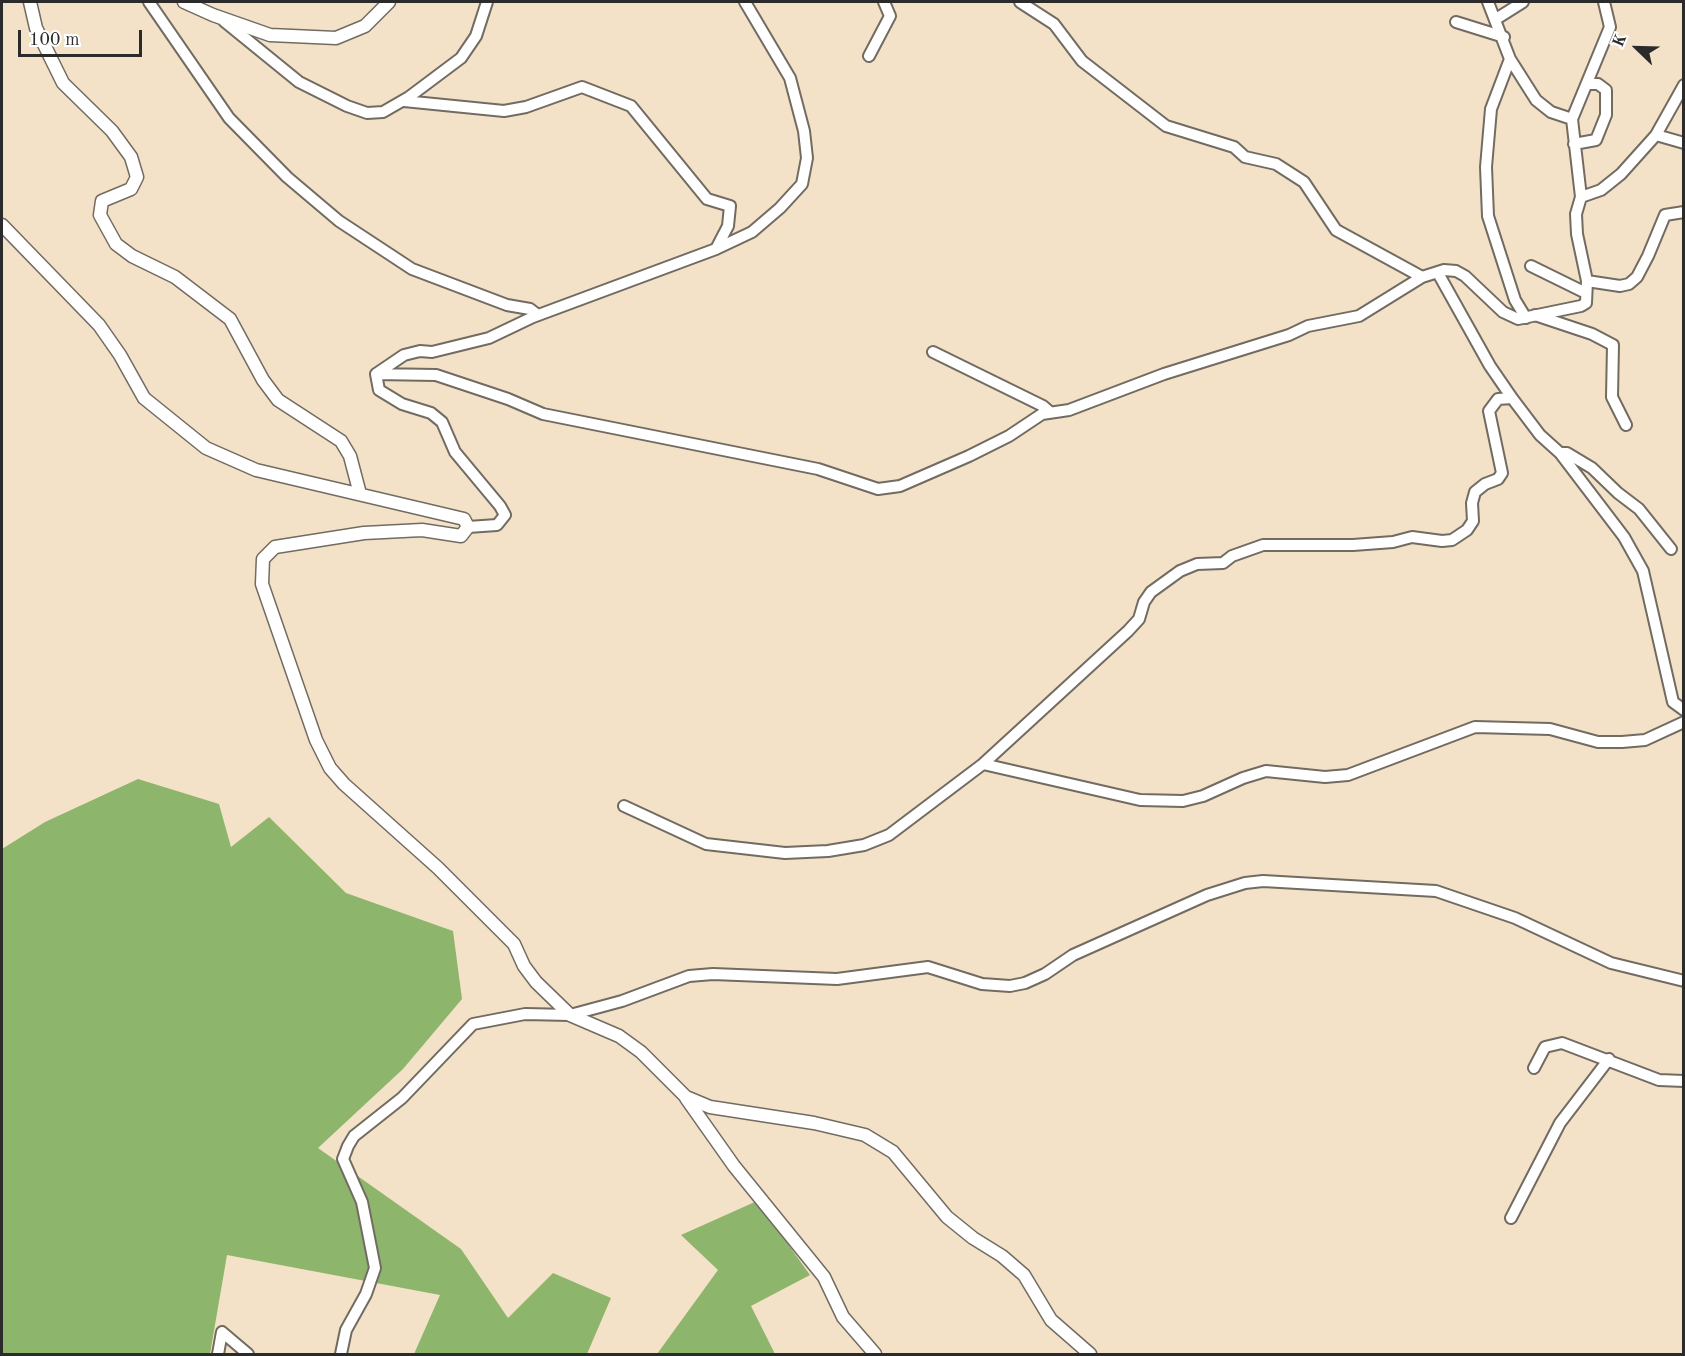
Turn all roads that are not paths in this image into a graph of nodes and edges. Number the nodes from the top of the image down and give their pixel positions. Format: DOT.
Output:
graph roads {
  1 [pos="30,2"];
  2 [pos="149,2"];
  3 [pos="184,2"];
  4 [pos="389,2"];
  5 [pos="487,2"];
  6 [pos="746,2"];
  7 [pos="884,2"];
  8 [pos="1020,2"];
  9 [pos="1488,2"];
  10 [pos="1523,2"];
  11 [pos="1604,2"];
  12 [pos="213,15"];
  13 [pos="1496,19"];
  14 [pos="1456,22"];
  15 [pos="1504,37"];
  16 [pos="869,56"];
  17 [pos="1510,59"];
  18 [pos="1587,84"];
  19 [pos="1683,85"];
  20 [pos="404,101"];
  21 [pos="1572,119"];
  22 [pos="1656,135"];
  23 [pos="1683,143"];
  24 [pos="1574,144"];
  25 [pos="1581,196"];
  26 [pos="1683,212"];
  27 [pos="2,225"];
  28 [pos="716,249"];
  29 [pos="1531,266"];
  30 [pos="1438,273"];
  31 [pos="1422,277"];
  32 [pos="1587,287"];
  33 [pos="538,315"];
  34 [pos="1531,317"];
  35 [pos="933,352"];
  36 [pos="376,374"];
  37 [pos="1512,398"];
  38 [pos="1050,412"];
  39 [pos="1626,425"];
  40 [pos="1560,453"];
  41 [pos="360,494"];
  42 [pos="468,527"];
  43 [pos="1671,549"];
  44 [pos="1683,710"];
  45 [pos="1683,722"];
  46 [pos="982,764"];
  47 [pos="624,806"];
  48 [pos="1683,981"];
  49 [pos="570,1015"];
  50 [pos="1609,1059"];
  51 [pos="1534,1068"];
  52 [pos="1683,1081"];
  53 [pos="686,1097"];
  54 [pos="1511,1218"];
  55 [pos="218,1354"];
  56 [pos="248,1354"];
  57 [pos="340,1354"];
  58 [pos="874,1354"];
  59 [pos="1090,1354"];
  1 -- 41 [label="street"];
  2 -- 33 [label="street"];
  3 -- 12 [label="street"];
  4 -- 12 [label="street"];
  5 -- 20 [label="street"];
  6 -- 28 [label="street"];
  7 -- 16 [label="street"];
  8 -- 31 [label="street"];
  9 -- 13 [label="street"];
  10 -- 13 [label="street"];
  11 -- 18 [label="street"];
  12 -- 20 [label="street"];
  13 -- 15 [label="street"];
  14 -- 15 [label="street"];
  15 -- 17 [label="street"];
  17 -- 21 [label="street"];
  17 -- 34 [label="street"];
  18 -- 21 [label="street"];
  18 -- 24 [label="street"];
  19 -- 22 [label="street"];
  20 -- 28 [label="street"];
  21 -- 24 [label="street"];
  22 -- 23 [label="street"];
  22 -- 25 [label="street"];
  24 -- 25 [label="street"];
  25 -- 32 [label="street"];
  26 -- 32 [label="street"];
  27 -- 41 [label="street"];
  28 -- 33 [label="street"];
  29 -- 32 [label="street"];
  30 -- 31 [label="street"];
  30 -- 34 [label="street"];
  30 -- 37 [label="street"];
  31 -- 38 [label="street"];
  32 -- 34 [label="street"];
  33 -- 36 [label="street"];
  34 -- 39 [label="street"];
  35 -- 38 [label="street"];
  36 -- 38 [label="street"];
  36 -- 42 [label="street"];
  37 -- 40 [label="street"];
  37 -- 46 [label="street"];
  40 -- 43 [label="street"];
  40 -- 44 [label="street"];
  41 -- 42 [label="street"];
  42 -- 49 [label="street"];
  45 -- 46 [label="street"];
  46 -- 47 [label="street"];
  48 -- 49 [label="street"];
  49 -- 53 [label="street"];
  49 -- 57 [label="street"];
  50 -- 51 [label="street"];
  50 -- 52 [label="street"];
  50 -- 54 [label="street"];
  53 -- 58 [label="street"];
  53 -- 59 [label="street"];
  55 -- 56 [label="street"];
}
